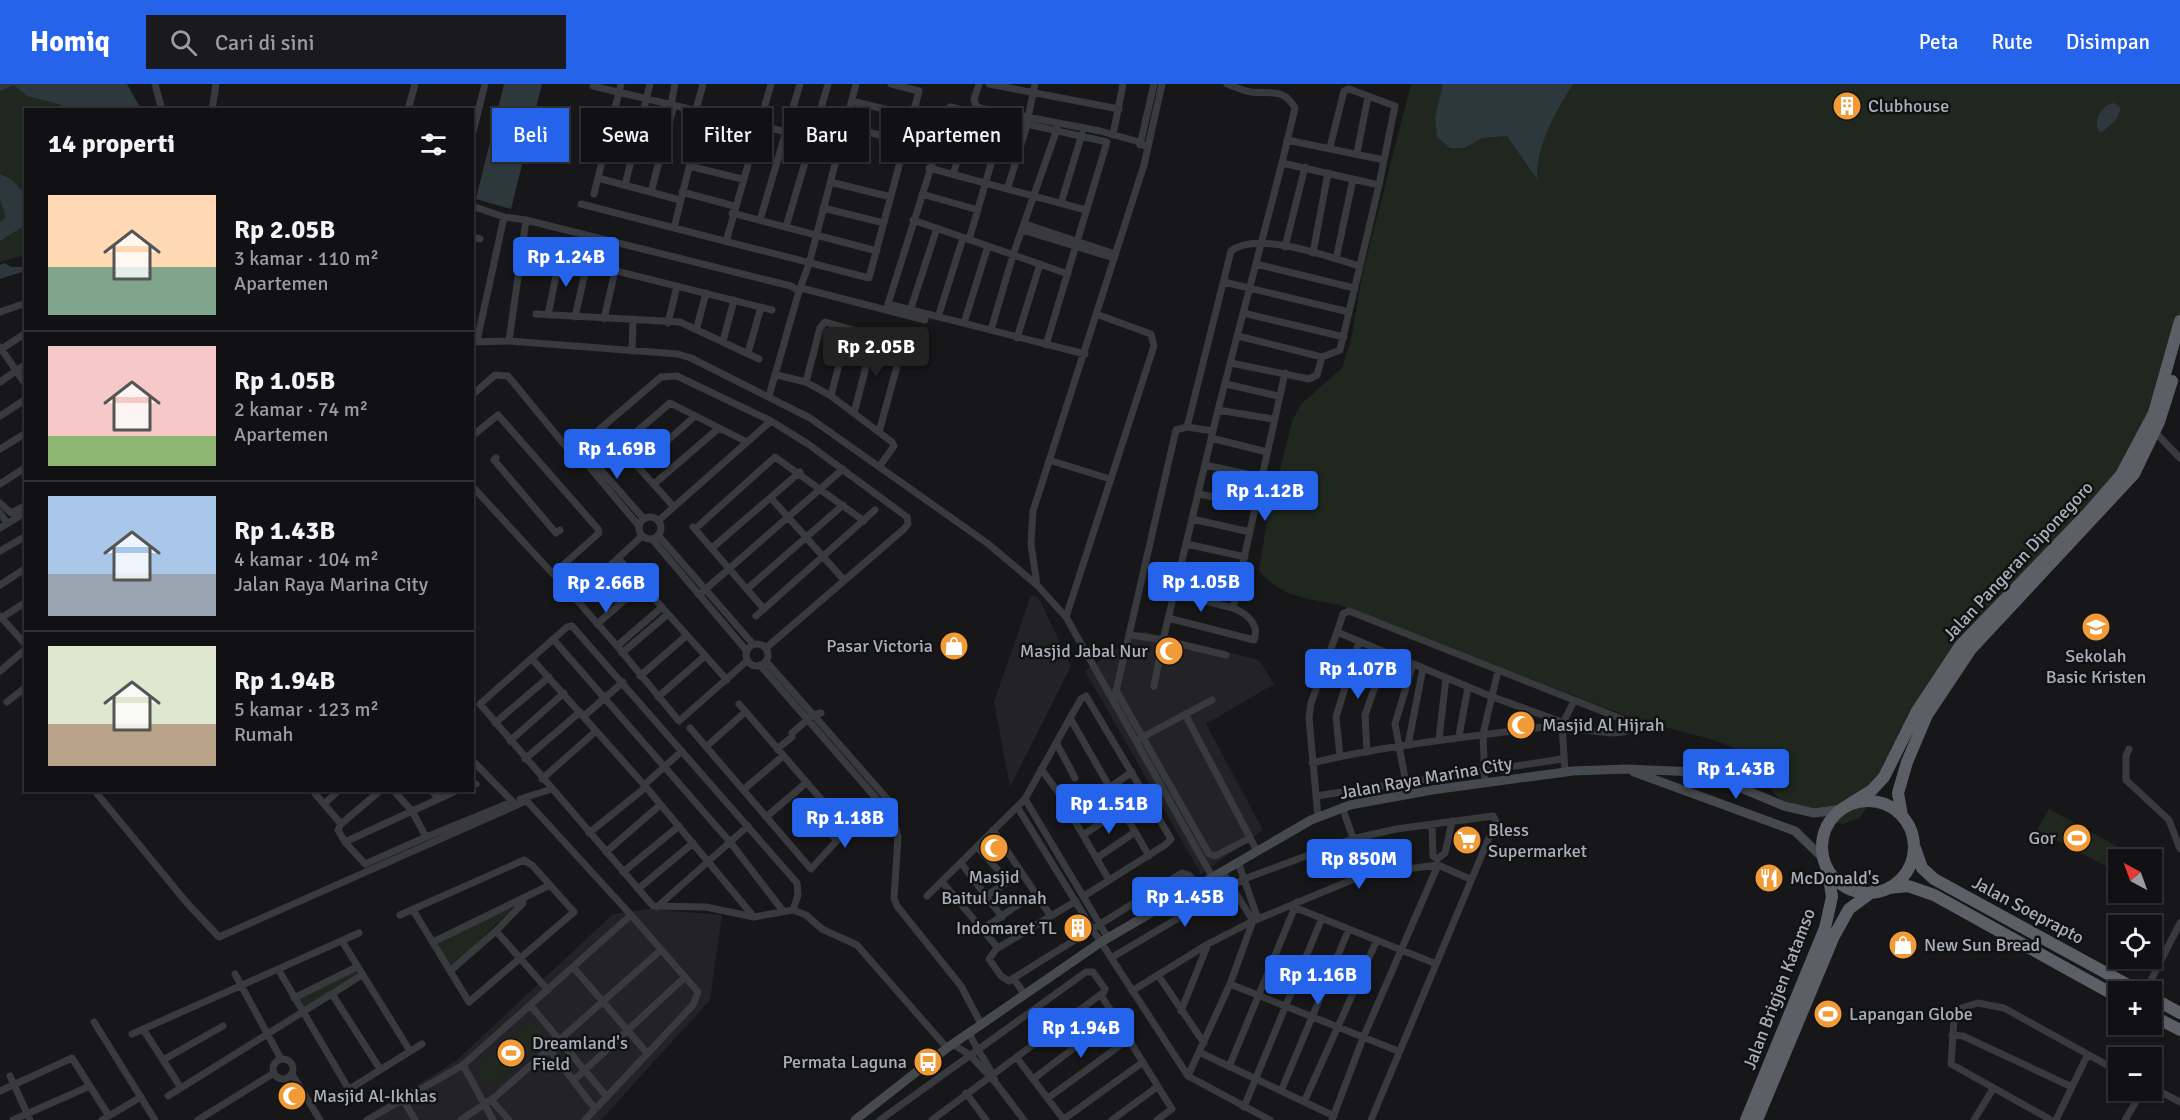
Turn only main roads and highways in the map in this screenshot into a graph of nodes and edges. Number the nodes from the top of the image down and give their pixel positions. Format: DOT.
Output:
graph roads {
  1 [pos="2180,321"];
  2 [pos="2180,347"];
  3 [pos="1626,769"];
  4 [pos="1845,807"];
  5 [pos="1902,816"];
  6 [pos="1914,844"];
  7 [pos="1826,864"];
  8 [pos="1886,888"];
  9 [pos="1872,892"];
  10 [pos="2107,972"];
  11 [pos="2123,981"];
  12 [pos="2098,986"];
  13 [pos="2108,992"];
  14 [pos="2162,1003"];
  15 [pos="2180,1013"];
  16 [pos="2162,1021"];
  17 [pos="2180,1030"];
  18 [pos="855,1120"];
  19 [pos="1746,1120"];
  20 [pos="1757,1120"];
  1 -- 4 [label="highway, Jalan Pangeran Diponegoro"];
  2 -- 5 [label="highway, Jalan Pangeran Diponegoro"];
  3 -- 4 [label="main road, Jalan Raya Marina City"];
  3 -- 7 [label="main road, Jalan Raya Marina City"];
  3 -- 18 [label="main road, Jalan Raya Marina City"];
  4 -- 5 [label="highway"];
  4 -- 7 [label="highway"];
  5 -- 6 [label="highway"];
  6 -- 8 [label="highway"];
  6 -- 10 [label="highway, Jalan Soeprapto"];
  7 -- 9 [label="highway"];
  7 -- 19 [label="highway, Jalan Brigjen Katamso"];
  8 -- 9 [label="highway"];
  8 -- 12 [label="highway, Jalan Soeprapto"];
  9 -- 20 [label="highway, Jalan Brigjen Katamso"];
  10 -- 11 [label="highway, Jalan Soeprapto"];
  10 -- 12 [label="highway"];
  12 -- 13 [label="highway, Jalan Soeprapto"];
  14 -- 15 [label="highway"];
  16 -- 17 [label="highway"];
}
